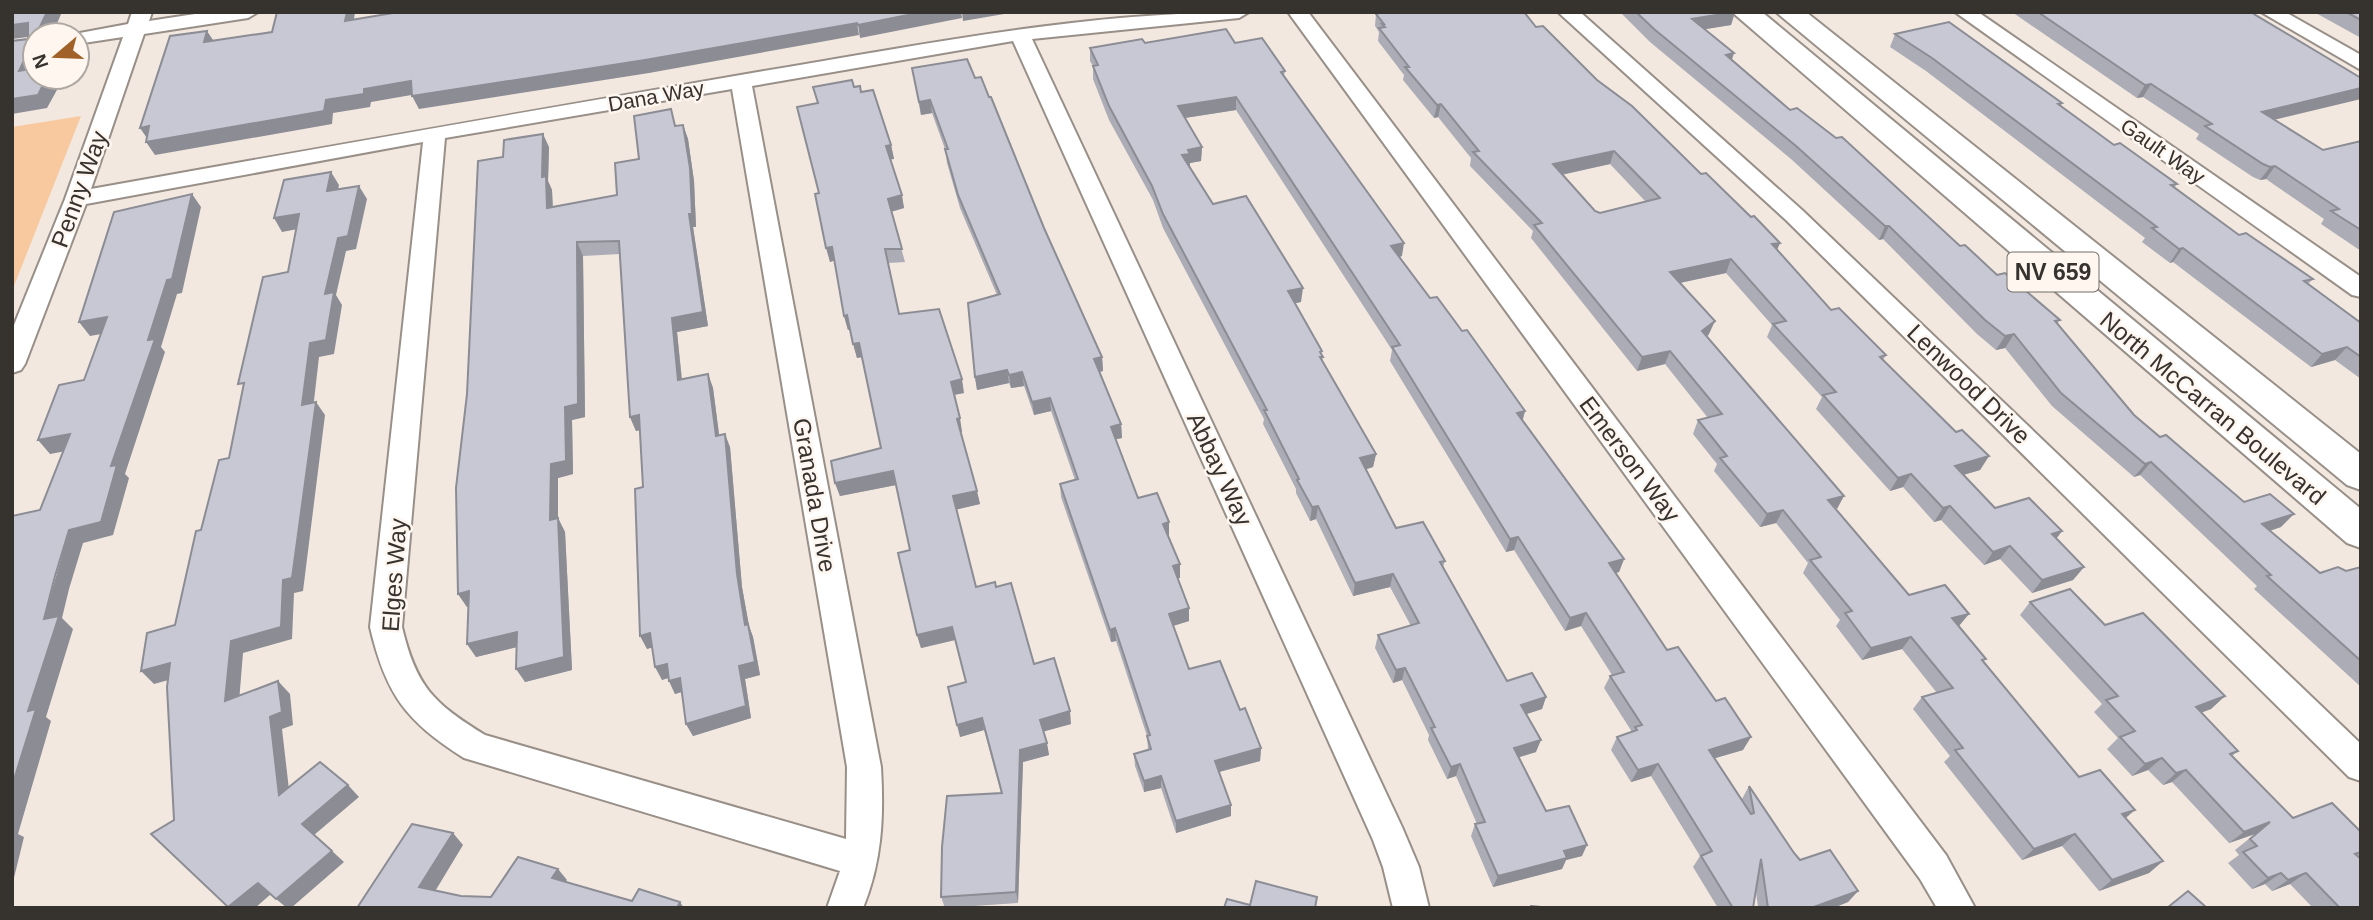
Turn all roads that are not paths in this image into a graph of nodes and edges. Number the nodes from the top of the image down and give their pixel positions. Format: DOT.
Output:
graph roads {
  1 [pos="248,12"];
  2 [pos="1239,12"];
  3 [pos="1298,12"];
  4 [pos="1567,12"];
  5 [pos="1745,12"];
  6 [pos="1788,12"];
  7 [pos="1965,12"];
  8 [pos="2271,12"];
  9 [pos="140,20"];
  10 [pos="91,34"];
  11 [pos="1020,34"];
  12 [pos="2361,64"];
  13 [pos="741,81"];
  14 [pos="435,133"];
  15 [pos="76,198"];
  16 [pos="2361,289"];
  17 [pos="12,364"];
  18 [pos="2361,475"];
  19 [pos="2361,532"];
  20 [pos="2361,766"];
  21 [pos="861,860"];
  22 [pos="845,908"];
  23 [pos="1411,908"];
  24 [pos="1957,908"];
  1 -- 9 [label="street"];
  2 -- 11 [label="street, Dana Way"];
  3 -- 24 [label="street, Emerson Way"];
  4 -- 20 [label="street, Lenwood Drive"];
  5 -- 19 [label="main road, North McCarran Boulevard / NV 659"];
  6 -- 18 [label="main road, North McCarran Boulevard / NV 659"];
  7 -- 16 [label="street, Gault Way"];
  8 -- 12 [label="street"];
  9 -- 10 [label="street"];
  9 -- 15 [label="street, Penny Way"];
  11 -- 13 [label="street, Dana Way"];
  11 -- 23 [label="street, Abbay Way"];
  13 -- 14 [label="street, Dana Way"];
  13 -- 21 [label="street, Granada Drive"];
  14 -- 15 [label="street, Dana Way"];
  14 -- 21 [label="street, Elges Way"];
  15 -- 17 [label="street, Penny Way"];
  21 -- 22 [label="street, Granada Drive"];
}
